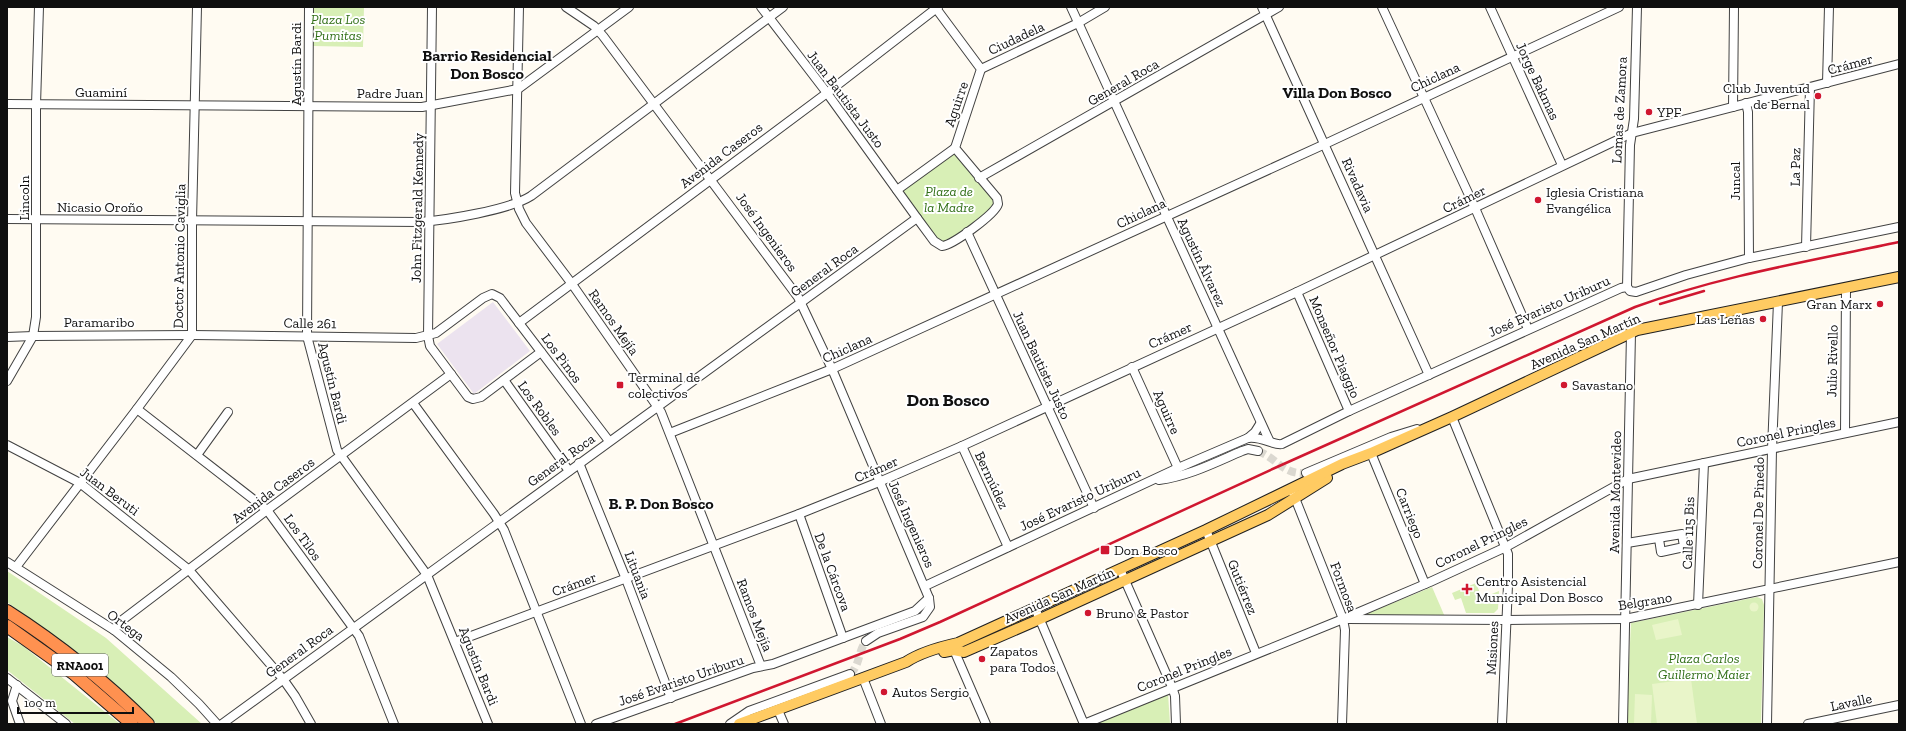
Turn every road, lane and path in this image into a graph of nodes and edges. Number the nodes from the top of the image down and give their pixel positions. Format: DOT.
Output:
graph roads {
  1 [pos="39,7"];
  2 [pos="197,7"];
  3 [pos="310,7"];
  4 [pos="432,7"];
  5 [pos="519,7"];
  6 [pos="566,7"];
  7 [pos="629,7"];
  8 [pos="761,7"];
  9 [pos="783,7"];
  10 [pos="937,7"];
  11 [pos="1071,7"];
  12 [pos="1105,7"];
  13 [pos="1279,7"];
  14 [pos="1382,7"];
  15 [pos="1490,7"];
  16 [pos="1619,7"];
  17 [pos="1637,7"];
  18 [pos="1734,7"];
  19 [pos="1829,7"];
  20 [pos="1264,11"];
  21 [pos="769,18"];
  22 [pos="1078,23"];
  23 [pos="598,30"];
  24 [pos="1512,56"];
  25 [pos="1899,64"];
  26 [pos="981,69"];
  27 [pos="1827,83"];
  28 [pos="1810,87"];
  29 [pos="518,89"];
  30 [pos="827,93"];
  31 [pos="1424,97"];
  32 [pos="1114,102"];
  33 [pos="1746,103"];
  34 [pos="7,104"];
  35 [pos="194,104"];
  36 [pos="654,104"];
  37 [pos="36,105"];
  38 [pos="309,105"];
  39 [pos="431,106"];
  40 [pos="1734,106"];
  41 [pos="1632,133"];
  42 [pos="1325,144"];
  43 [pos="955,148"];
  44 [pos="1562,165"];
  45 [pos="979,178"];
  46 [pos="711,179"];
  47 [pos="897,190"];
  48 [pos="517,204"];
  49 [pos="1475,208"];
  50 [pos="1167,215"];
  51 [pos="917,218"];
  52 [pos="7,219"];
  53 [pos="38,219"];
  54 [pos="192,220"];
  55 [pos="308,222"];
  56 [pos="429,222"];
  57 [pos="1899,227"];
  58 [pos="967,232"];
  59 [pos="1806,247"];
  60 [pos="1376,256"];
  61 [pos="1749,258"];
  62 [pos="1899,277"];
  63 [pos="572,284"];
  64 [pos="1627,287"];
  65 [pos="1846,289"];
  66 [pos="1297,292"];
  67 [pos="995,295"];
  68 [pos="1778,302"];
  69 [pos="801,303"];
  70 [pos="519,323"];
  71 [pos="1218,328"];
  72 [pos="1528,330"];
  73 [pos="1631,333"];
  74 [pos="192,335"];
  75 [pos="33,336"];
  76 [pos="307,336"];
  77 [pos="428,336"];
  78 [pos="7,338"];
  79 [pos="541,352"];
  80 [pos="1132,367"];
  81 [pos="832,369"];
  82 [pos="451,374"];
  83 [pos="1429,375"];
  84 [pos="504,380"];
  85 [pos="7,381"];
  86 [pos="413,403"];
  87 [pos="658,406"];
  88 [pos="1046,406"];
  89 [pos="137,409"];
  90 [pos="1349,411"];
  91 [pos="228,412"];
  92 [pos="1452,417"];
  93 [pos="1899,422"];
  94 [pos="1260,424"];
  95 [pos="1437,424"];
  96 [pos="670,433"];
  97 [pos="1845,433"];
  98 [pos="1248,438"];
  99 [pos="1269,440"];
  100 [pos="609,441"];
  101 [pos="7,445"];
  102 [pos="962,446"];
  103 [pos="1772,449"];
  104 [pos="1258,451"];
  105 [pos="1368,454"];
  106 [pos="197,455"];
  107 [pos="340,456"];
  108 [pos="579,463"];
  109 [pos="1704,463"];
  110 [pos="1178,468"];
  111 [pos="569,470"];
  112 [pos="1306,473"];
  113 [pos="1628,479"];
  114 [pos="879,482"];
  115 [pos="1150,482"];
  116 [pos="80,483"];
  117 [pos="1293,493"];
  118 [pos="1094,508"];
  119 [pos="267,510"];
  120 [pos="799,514"];
  121 [pos="499,521"];
  122 [pos="1206,530"];
  123 [pos="1659,539"];
  124 [pos="1211,541"];
  125 [pos="1627,543"];
  126 [pos="714,546"];
  127 [pos="1008,547"];
  128 [pos="1506,547"];
  129 [pos="7,562"];
  130 [pos="1899,562"];
  131 [pos="16,567"];
  132 [pos="1120,569"];
  133 [pos="189,570"];
  134 [pos="427,575"];
  135 [pos="626,579"];
  136 [pos="1126,580"];
  137 [pos="1425,584"];
  138 [pos="925,586"];
  139 [pos="1770,589"];
  140 [pos="929,598"];
  141 [pos="1698,605"];
  142 [pos="1035,608"];
  143 [pos="7,611"];
  144 [pos="538,611"];
  145 [pos="1040,619"];
  146 [pos="1343,619"];
  147 [pos="1625,619"];
  148 [pos="1008,620"];
  149 [pos="1506,620"];
  150 [pos="7,626"];
  151 [pos="354,627"];
  152 [pos="114,630"];
  153 [pos="843,638"];
  154 [pos="866,641"];
  155 [pos="454,642"];
  156 [pos="954,650"];
  157 [pos="968,650"];
  158 [pos="1256,653"];
  159 [pos="906,662"];
  160 [pos="761,666"];
  161 [pos="850,674"];
  162 [pos="7,678"];
  163 [pos="863,678"];
  164 [pos="283,679"];
  165 [pos="17,685"];
  166 [pos="1172,687"];
  167 [pos="671,698"];
  168 [pos="1899,705"];
  169 [pos="778,710"];
  170 [pos="744,723"];
  171 [pos="20,724"];
  172 [pos="66,724"];
  173 [pos="132,724"];
  174 [pos="148,724"];
  175 [pos="217,724"];
  176 [pos="222,724"];
  177 [pos="311,724"];
  178 [pos="394,724"];
  179 [pos="488,724"];
  180 [pos="581,724"];
  181 [pos="596,724"];
  182 [pos="730,724"];
  183 [pos="784,724"];
  184 [pos="881,724"];
  185 [pos="986,724"];
  186 [pos="1084,724"];
  187 [pos="1176,724"];
  188 [pos="1342,724"];
  189 [pos="1502,724"];
  190 [pos="1623,724"];
  191 [pos="1767,724"];
  192 [pos="1808,724"];
  1 -- 37 [label="street, Lincoln"];
  2 -- 35 [label="street, Doctor Antonio Caviglia"];
  3 -- 38 [label="street, Agustín Bardi"];
  4 -- 39 [label="street, John Fitzgerald Kennedy"];
  5 -- 29 [label="street, Ramos Mejía"];
  6 -- 23 [label="street, José Ingenieros"];
  7 -- 23 [label="street, Padre Juan"];
  8 -- 21 [label="street, Juan Bautista Justo"];
  9 -- 21 [label="street, Nicasio Oroño"];
  10 -- 26 [label="street, Aguirre"];
  10 -- 30 [label="street, Avenida Caseros"];
  11 -- 22 [label="street, Agustín Álvarez"];
  12 -- 22 [label="street, Ciudadela"];
  13 -- 20 [label="street, General Roca"];
  14 -- 31 [label="street"];
  15 -- 24 [label="street, Jorge Bakmas"];
  16 -- 24 [label="street, Chiclana"];
  17 -- 41 [label="street, Lomas de Zamora"];
  18 -- 40 [label="street"];
  19 -- 27 [label="street"];
  20 -- 32 [label="street, General Roca"];
  20 -- 42 [label="street, Rivadavia"];
  21 -- 30 [label="street, Juan Bautista Justo"];
  21 -- 36 [label="street, Nicasio Oroño"];
  22 -- 26 [label="street, Ciudadela"];
  22 -- 32 [label="street, Agustín Álvarez"];
  23 -- 29 [label="street, Padre Juan"];
  23 -- 36 [label="street, José Ingenieros"];
  24 -- 31 [label="street, Chiclana"];
  24 -- 44 [label="street, Jorge Bakmas"];
  25 -- 27 [label="street, Crámer"];
  26 -- 43 [label="street, Aguirre"];
  27 -- 28 [label="street, Crámer"];
  28 -- 33 [label="street, Crámer"];
  28 -- 59 [label="street, La Paz"];
  29 -- 39 [label="street, Padre Juan"];
  29 -- 48 [label="street, Ramos Mejía"];
  30 -- 46 [label="street, Avenida Caseros"];
  30 -- 47 [label="street, Juan Bautista Justo"];
  31 -- 42 [label="street, Chiclana"];
  31 -- 49 [label="street"];
  32 -- 45 [label="street, General Roca"];
  32 -- 50 [label="street, Agustín Álvarez"];
  33 -- 40 [label="street, Crámer"];
  33 -- 61 [label="street, Juncal"];
  34 -- 37 [label="street, Guaminí"];
  35 -- 37 [label="street, Guaminí"];
  35 -- 38 [label="street, Padre Juan"];
  35 -- 54 [label="street, Doctor Antonio Caviglia"];
  36 -- 46 [label="street, José Ingenieros"];
  36 -- 48 [label="street, Nicasio Oroño"];
  37 -- 53 [label="street, Lincoln"];
  38 -- 39 [label="street, Padre Juan"];
  38 -- 55 [label="street, Agustín Bardi"];
  39 -- 56 [label="street, John Fitzgerald Kennedy"];
  40 -- 41 [label="street, Crámer"];
  41 -- 44 [label="street, Crámer"];
  41 -- 64 [label="street, Lomas de Zamora"];
  42 -- 50 [label="street, Chiclana"];
  42 -- 60 [label="street, Rivadavia"];
  43 -- 45 [label="street, Aguirre"];
  43 -- 47 [label="street"];
  44 -- 49 [label="street, Crámer"];
  45 -- 58 [label="street, Aguirre"];
  46 -- 63 [label="street, Avenida Caseros"];
  46 -- 69 [label="street, José Ingenieros"];
  47 -- 51 [label="street, Juan Bautista Justo"];
  48 -- 56 [label="street, Nicasio Oroño"];
  48 -- 63 [label="street, Ramos Mejía"];
  49 -- 60 [label="street, Crámer"];
  49 -- 72 [label="street"];
  50 -- 67 [label="street, Chiclana"];
  50 -- 71 [label="street, Agustín Álvarez"];
  51 -- 58 [label="street, Juan Bautista Justo"];
  51 -- 69 [label="street, General Roca"];
  52 -- 53 [label="street, Nicasio Oroño"];
  53 -- 54 [label="street, Nicasio Oroño"];
  53 -- 75 [label="street, Lincoln"];
  54 -- 55 [label="street, Nicasio Oroño"];
  54 -- 74 [label="street, Doctor Antonio Caviglia"];
  55 -- 56 [label="street, Nicasio Oroño"];
  55 -- 76 [label="street, Agustín Bardi"];
  56 -- 77 [label="street, John Fitzgerald Kennedy"];
  57 -- 59 [label="street, José Evaristo Uriburu"];
  58 -- 67 [label="street, Juan Bautista Justo"];
  59 -- 61 [label="street, José Evaristo Uriburu"];
  60 -- 66 [label="street, Crámer"];
  60 -- 83 [label="street, Rivadavia"];
  61 -- 64 [label="street, José Evaristo Uriburu"];
  62 -- 65 [label="main road, Avenida San Martín"];
  63 -- 70 [label="street, Avenida Caseros"];
  63 -- 87 [label="street, Ramos Mejía"];
  64 -- 72 [label="street, José Evaristo Uriburu"];
  65 -- 68 [label="main road, Avenida San Martín"];
  65 -- 97 [label="street, Julio Rivello"];
  66 -- 71 [label="street, Crámer"];
  66 -- 90 [label="street, Monseñor Piaggio"];
  67 -- 81 [label="street, Chiclana"];
  67 -- 88 [label="street, Juan Bautista Justo"];
  68 -- 73 [label="main road, Avenida San Martín"];
  68 -- 103 [label="street, Coronel De Pinedo"];
  69 -- 81 [label="street, José Ingenieros"];
  69 -- 87 [label="street, General Roca"];
  70 -- 77 [label="street, Los Pinos"];
  70 -- 79 [label="street, Los Pinos"];
  71 -- 80 [label="street, Crámer"];
  71 -- 94 [label="street, Agustín Álvarez"];
  72 -- 83 [label="street, José Evaristo Uriburu"];
  73 -- 92 [label="main road, Avenida San Martín"];
  73 -- 113 [label="street, Avenida Montevideo"];
  74 -- 75 [label="street, Paramaribo"];
  74 -- 76 [label="street, Calle 261"];
  74 -- 89 [label="street, Doctor Antonio Caviglia"];
  75 -- 78 [label="street, Paramaribo"];
  75 -- 85 [label="street, Lincoln"];
  76 -- 77 [label="street, Calle 261"];
  76 -- 107 [label="street, Agustín Bardi"];
  77 -- 82 [label="street, John Fitzgerald Kennedy"];
  79 -- 84 [label="street"];
  79 -- 100 [label="street, Los Pinos"];
  80 -- 88 [label="street, Crámer"];
  80 -- 110 [label="street, Aguirre"];
  81 -- 96 [label="street, Chiclana"];
  81 -- 114 [label="street, José Ingenieros"];
  82 -- 84 [label="street, John Fitzgerald Kennedy"];
  82 -- 86 [label="street, Avenida Caseros"];
  83 -- 90 [label="street, José Evaristo Uriburu"];
  84 -- 111 [label="street, Los Robles"];
  86 -- 107 [label="street, Avenida Caseros"];
  86 -- 121 [label="street"];
  87 -- 96 [label="street, Ramos Mejía"];
  87 -- 100 [label="street, General Roca"];
  88 -- 102 [label="street, Crámer"];
  88 -- 118 [label="street, Juan Bautista Justo"];
  89 -- 106 [label="street, Los Tilos"];
  89 -- 116 [label="street, Doctor Antonio Caviglia"];
  90 -- 99 [label="street, José Evaristo Uriburu"];
  91 -- 106 [label="street"];
  92 -- 95 [label="main road, Avenida San Martín"];
  92 -- 128 [label="street, Misiones"];
  93 -- 97 [label="street, Coronel Pringles"];
  94 -- 98 [label="street, José Evaristo Uriburu"];
  94 -- 99 [label="street, Agustín Álvarez"];
  95 -- 105 [label="main road, Avenida San Martín"];
  95 -- 112 [label="street"];
  96 -- 126 [label="street, Ramos Mejía"];
  97 -- 103 [label="street, Coronel Pringles"];
  98 -- 99 [label="street, José Evaristo Uriburu"];
  98 -- 110 [label="street, José Evaristo Uriburu"];
  100 -- 108 [label="street, General Roca"];
  101 -- 116 [label="street, Juan Beruti"];
  102 -- 114 [label="street, Crámer"];
  102 -- 127 [label="street, Bermúdez"];
  103 -- 109 [label="street, Coronel Pringles"];
  103 -- 139 [label="street, Coronel De Pinedo"];
  104 -- 115 [label="street"];
  105 -- 117 [label="main road, Avenida San Martín"];
  105 -- 137 [label="street, Carriego"];
  106 -- 119 [label="street, Los Tilos"];
  107 -- 119 [label="street, Avenida Caseros"];
  107 -- 134 [label="street, Agustín Bardi"];
  108 -- 111 [label="street, General Roca"];
  108 -- 135 [label="street, Lituania"];
  109 -- 113 [label="street, Coronel Pringles"];
  109 -- 141 [label="street, Calle 115 Bis"];
  110 -- 115 [label="street, José Evaristo Uriburu"];
  111 -- 121 [label="street, General Roca"];
  113 -- 125 [label="street, Avenida Montevideo"];
  113 -- 128 [label="street, Coronel Pringles"];
  114 -- 120 [label="street, Crámer"];
  114 -- 138 [label="street, José Ingenieros"];
  115 -- 118 [label="street, José Evaristo Uriburu"];
  116 -- 131 [label="street, Doctor Antonio Caviglia"];
  116 -- 133 [label="street, Juan Beruti"];
  117 -- 122 [label="main road, Avenida San Martín"];
  117 -- 124 [label="main road, Avenida San Martín"];
  117 -- 146 [label="street, Formosa"];
  118 -- 127 [label="street, José Evaristo Uriburu"];
  119 -- 133 [label="street, Avenida Caseros"];
  119 -- 151 [label="street, Los Tilos"];
  120 -- 126 [label="street, Crámer"];
  120 -- 153 [label="street, De la Cárcova"];
  121 -- 134 [label="street, General Roca"];
  121 -- 144 [label="street"];
  122 -- 124 [label="street, Gutiérrez"];
  122 -- 132 [label="main road, Avenida San Martín"];
  123 -- 125 [label="street"];
  124 -- 136 [label="main road, Avenida San Martín"];
  124 -- 158 [label="street, Gutiérrez"];
  125 -- 147 [label="street, Avenida Montevideo"];
  126 -- 135 [label="street, Crámer"];
  126 -- 160 [label="street, Ramos Mejía"];
  127 -- 138 [label="street, José Evaristo Uriburu"];
  128 -- 137 [label="street, Coronel Pringles"];
  128 -- 149 [label="street, Misiones"];
  129 -- 131 [label="street, Ortega"];
  130 -- 139 [label="street, Belgrano"];
  131 -- 152 [label="street, Ortega"];
  132 -- 136 [label="street"];
  132 -- 142 [label="main road, Avenida San Martín"];
  133 -- 152 [label="street, Avenida Caseros"];
  133 -- 164 [label="street, Juan Beruti"];
  134 -- 151 [label="street, General Roca"];
  134 -- 155 [label="street, Agustín Bardi"];
  135 -- 144 [label="street, Crámer"];
  135 -- 167 [label="street, Lituania"];
  136 -- 145 [label="main road, Avenida San Martín"];
  136 -- 166 [label="street"];
  137 -- 146 [label="street, Coronel Pringles"];
  138 -- 140 [label="street, José Ingenieros"];
  139 -- 141 [label="street, Belgrano"];
  139 -- 191 [label="street, Coronel De Pinedo"];
  140 -- 153 [label="street, José Evaristo Uriburu"];
  140 -- 154 [label="street"];
  141 -- 147 [label="street, Belgrano"];
  142 -- 145 [label="street"];
  142 -- 148 [label="main road, Avenida San Martín"];
  143 -- 174 [label="highway, RNA001"];
  144 -- 155 [label="street, Crámer"];
  144 -- 180 [label="street"];
  145 -- 157 [label="main road, Avenida San Martín"];
  145 -- 186 [label="street"];
  146 -- 149 [label="street, Belgrano"];
  146 -- 158 [label="street, Coronel Pringles"];
  146 -- 188 [label="street, Formosa"];
  147 -- 149 [label="street, Belgrano"];
  147 -- 190 [label="street, Avenida Montevideo"];
  148 -- 157 [label="main road"];
  148 -- 159 [label="main road, Avenida San Martín"];
  149 -- 189 [label="street, Misiones"];
  150 -- 173 [label="highway, RNA001"];
  151 -- 164 [label="street, General Roca"];
  151 -- 178 [label="street, Los Tilos"];
  152 -- 175 [label="street, Ortega"];
  153 -- 160 [label="street, José Evaristo Uriburu"];
  155 -- 179 [label="street, Agustín Bardi"];
  156 -- 157 [label="main road, Avenida San Martín"];
  156 -- 159 [label="main road, Avenida San Martín"];
  156 -- 185 [label="street"];
  158 -- 166 [label="street, Coronel Pringles"];
  159 -- 163 [label="main road, Avenida San Martín"];
  160 -- 167 [label="street, José Evaristo Uriburu"];
  161 -- 182 [label="street"];
  162 -- 165 [label="street"];
  163 -- 169 [label="main road, Avenida San Martín"];
  163 -- 184 [label="street"];
  164 -- 176 [label="street, General Roca"];
  164 -- 177 [label="street, Juan Beruti"];
  165 -- 171 [label="street"];
  165 -- 172 [label="street"];
  166 -- 186 [label="street, Coronel Pringles"];
  166 -- 187 [label="street"];
  167 -- 181 [label="street, José Evaristo Uriburu"];
  168 -- 192 [label="street, Lavalle"];
  169 -- 170 [label="main road, Avenida San Martín"];
  169 -- 183 [label="street"];
}
